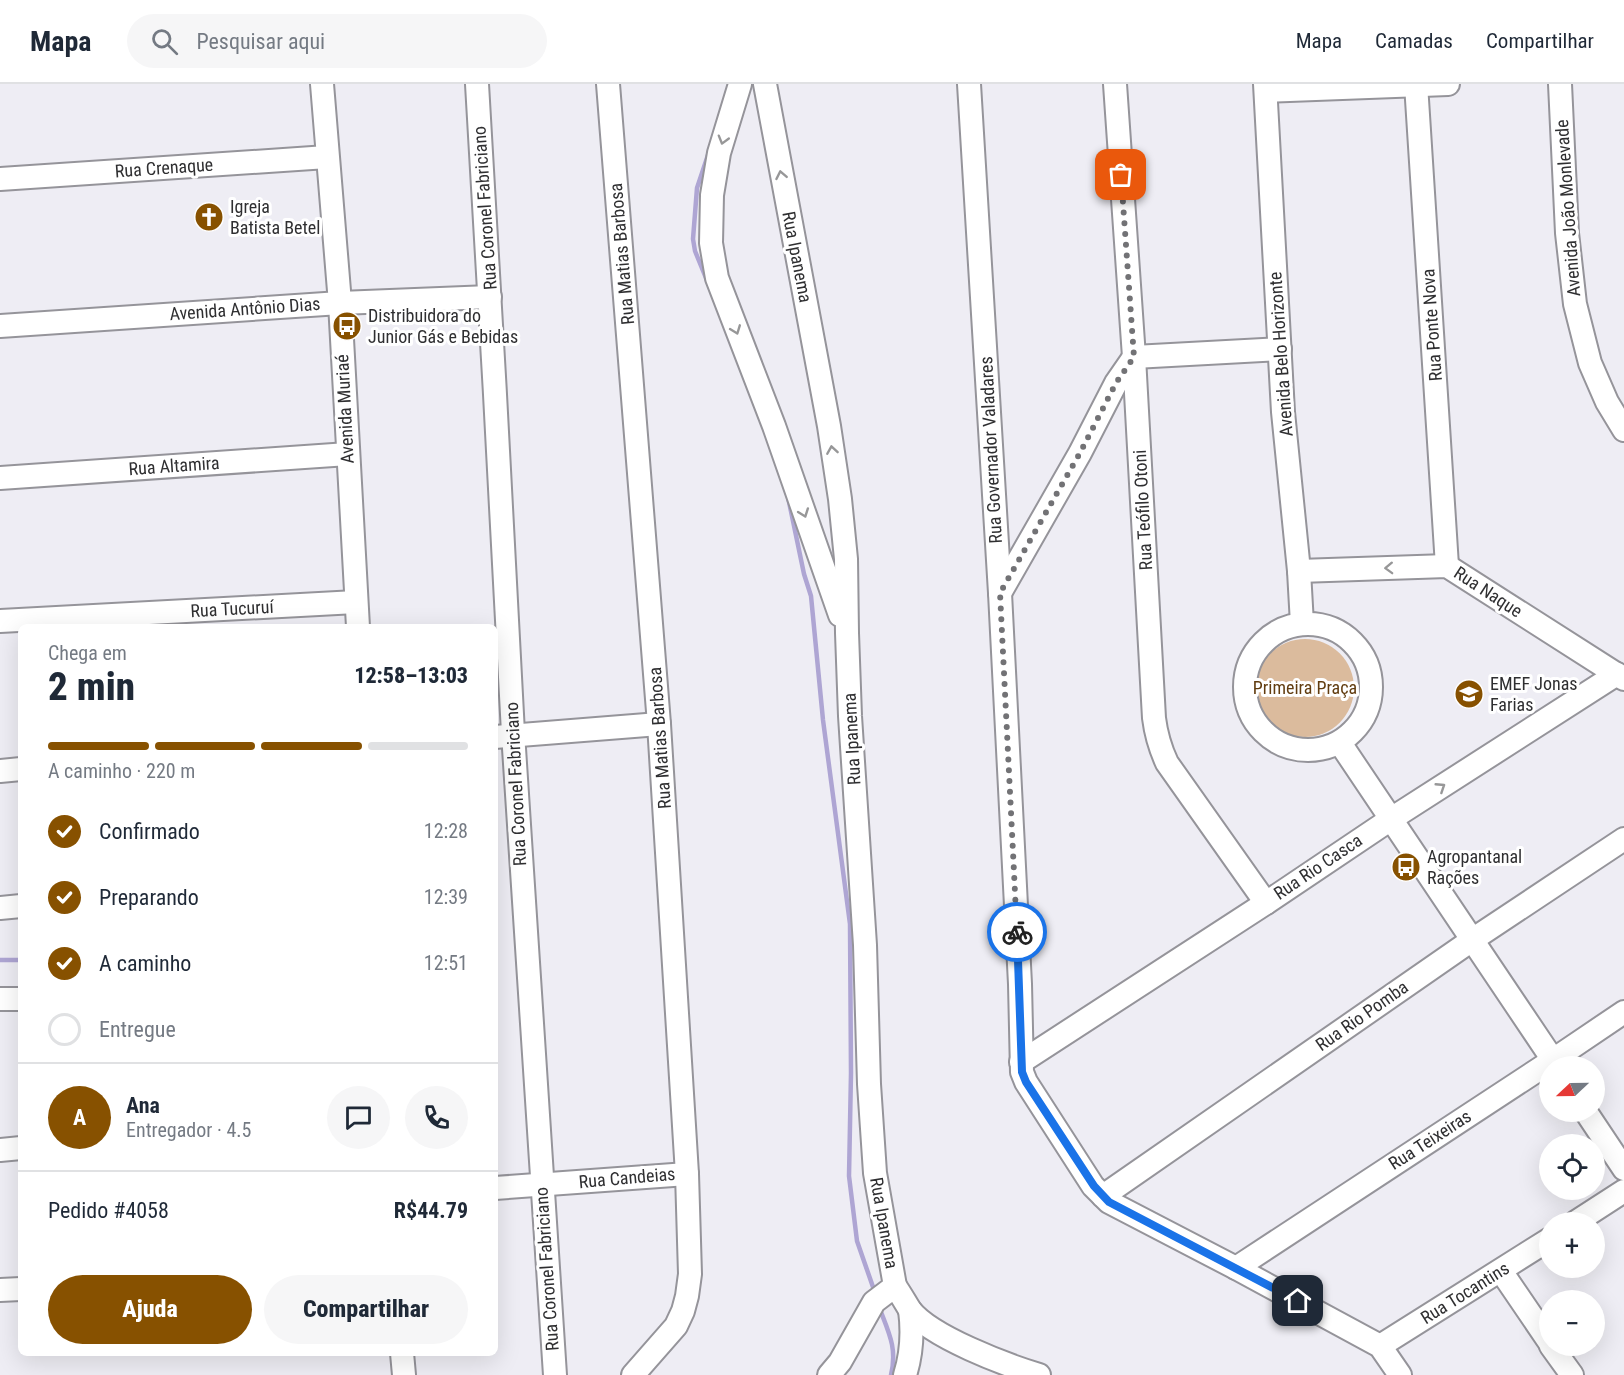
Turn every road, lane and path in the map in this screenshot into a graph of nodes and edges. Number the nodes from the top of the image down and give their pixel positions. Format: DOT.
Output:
graph roads {
  1 [pos="322,84"];
  2 [pos="477,84"];
  3 [pos="608,84"];
  4 [pos="740,84"];
  5 [pos="765,84"];
  6 [pos="969,84"];
  7 [pos="1115,84"];
  8 [pos="1448,84"];
  9 [pos="1560,84"];
  10 [pos="1416,85"];
  11 [pos="1265,88"];
  12 [pos="327,158"];
  13 [pos="0,179"];
  14 [pos="490,297"];
  15 [pos="340,303"];
  16 [pos="0,326"];
  17 [pos="1280,349"];
  18 [pos="1134,357"];
  19 [pos="1624,430"];
  20 [pos="348,454"];
  21 [pos="0,478"];
  22 [pos="1447,566"];
  23 [pos="1299,571"];
  24 [pos="1000,593"];
  25 [pos="356,602"];
  26 [pos="0,621"];
  27 [pos="358,624"];
  28 [pos="1302,624"];
  29 [pos="847,633"];
  30 [pos="1620,676"];
  31 [pos="659,724"];
  32 [pos="504,736"];
  33 [pos="1340,743"];
  34 [pos="18,769"];
  35 [pos="0,771"];
  36 [pos="1391,819"];
  37 [pos="1624,839"];
  38 [pos="1266,903"];
  39 [pos="18,906"];
  40 [pos="0,908"];
  41 [pos="1472,940"];
  42 [pos="0,999"];
  43 [pos="18,999"];
  44 [pos="1624,1012"];
  45 [pos="1550,1056"];
  46 [pos="1564,1056"];
  47 [pos="1021,1062"];
  48 [pos="1539,1073"];
  49 [pos="1593,1122"];
  50 [pos="18,1148"];
  51 [pos="0,1150"];
  52 [pos="1624,1169"];
  53 [pos="687,1174"];
  54 [pos="541,1185"];
  55 [pos="498,1188"];
  56 [pos="1624,1191"];
  57 [pos="1102,1196"];
  58 [pos="1591,1212"];
  59 [pos="1539,1246"];
  60 [pos="1236,1268"];
  61 [pos="1501,1271"];
  62 [pos="895,1286"];
  63 [pos="18,1289"];
  64 [pos="0,1290"];
  65 [pos="910,1310"];
  66 [pos="1539,1328"];
  67 [pos="1380,1346"];
  68 [pos="402,1356"];
  69 [pos="1559,1356"];
  70 [pos="404,1375"];
  71 [pos="555,1375"];
  72 [pos="633,1375"];
  73 [pos="829,1375"];
  74 [pos="906,1375"];
  75 [pos="1039,1375"];
  76 [pos="1400,1375"];
  77 [pos="1572,1375"];
  1 -- 12 [label="street, Avenida Muriaé"];
  2 -- 14 [label="street, Rua Coronel Fabriciano"];
  3 -- 31 [label="street, Rua Matias Barbosa"];
  4 -- 29 [label="street, one-way"];
  29 -- 5 [label="street, Rua Ipanema, one-way"];
  6 -- 24 [label="street, Rua Governador Valadares"];
  7 -- 18 [label="street, Rua Teófilo Otoni"];
  8 -- 10 [label="street"];
  9 -- 19 [label="street, Avenida João Monlevade"];
  10 -- 11 [label="street"];
  10 -- 22 [label="street, Rua Ponte Nova"];
  11 -- 17 [label="street, Avenida Belo Horizonte"];
  12 -- 13 [label="street, Rua Crenaque"];
  12 -- 15 [label="street, Avenida Muriaé"];
  14 -- 15 [label="street, Avenida Antônio Dias"];
  14 -- 32 [label="street, Rua Coronel Fabriciano"];
  15 -- 16 [label="street, Avenida Antônio Dias"];
  15 -- 20 [label="street, Avenida Muriaé"];
  17 -- 18 [label="street"];
  17 -- 23 [label="street, Avenida Belo Horizonte"];
  18 -- 24 [label="street"];
  18 -- 38 [label="street, Rua Teófilo Otoni"];
  20 -- 21 [label="street, Rua Altamira"];
  20 -- 25 [label="street, Avenida Muriaé"];
  22 -- 23 [label="street, Rua Naque, one-way"];
  22 -- 30 [label="street, Rua Naque"];
  23 -- 28 [label="street, Avenida Belo Horizonte"];
  24 -- 47 [label="street, Rua Governador Valadares"];
  25 -- 26 [label="street, Rua Tucuruí"];
  25 -- 27 [label="street, Avenida Muriaé"];
  28 -- 33 [label="street"];
  28 -- 33 [label="street"];
  29 -- 62 [label="street, Rua Ipanema"];
  36 -- 30 [label="street, Rua Rio Casca, one-way"];
  31 -- 32 [label="street"];
  31 -- 53 [label="street, Rua Matias Barbosa"];
  32 -- 54 [label="street, Rua Coronel Fabriciano"];
  33 -- 36 [label="street"];
  34 -- 35 [label="street"];
  36 -- 38 [label="street, Rua Rio Casca"];
  36 -- 41 [label="street"];
  37 -- 41 [label="street, Rua Rio Pomba"];
  38 -- 47 [label="street, Rua Rio Casca"];
  39 -- 40 [label="street"];
  41 -- 45 [label="street"];
  41 -- 57 [label="street, Rua Rio Pomba"];
  42 -- 43 [label="street"];
  44 -- 46 [label="street, Rua Teixeiras"];
  47 -- 57 [label="street, Rua Governador Valadares"];
  48 -- 60 [label="street, Rua Teixeiras"];
  49 -- 52 [label="street"];
  50 -- 51 [label="street"];
  53 -- 54 [label="street, Rua Candeias"];
  53 -- 72 [label="street, Rua Matias Barbosa"];
  54 -- 55 [label="street, Rua Candeias"];
  54 -- 71 [label="street, Rua Coronel Fabriciano"];
  56 -- 58 [label="street"];
  57 -- 60 [label="street, Rua Governador Valadares"];
  59 -- 61 [label="street, Rua Tocantins"];
  60 -- 67 [label="street, Rua Governador Valadares"];
  61 -- 66 [label="street"];
  61 -- 67 [label="street, Rua Tocantins"];
  62 -- 65 [label="street"];
  62 -- 73 [label="street, Rua Ipanema"];
  63 -- 64 [label="street"];
  65 -- 74 [label="street"];
  65 -- 75 [label="street"];
  67 -- 76 [label="street, Rua Governador Valadares"];
  68 -- 70 [label="street"];
  69 -- 77 [label="street"];
}
